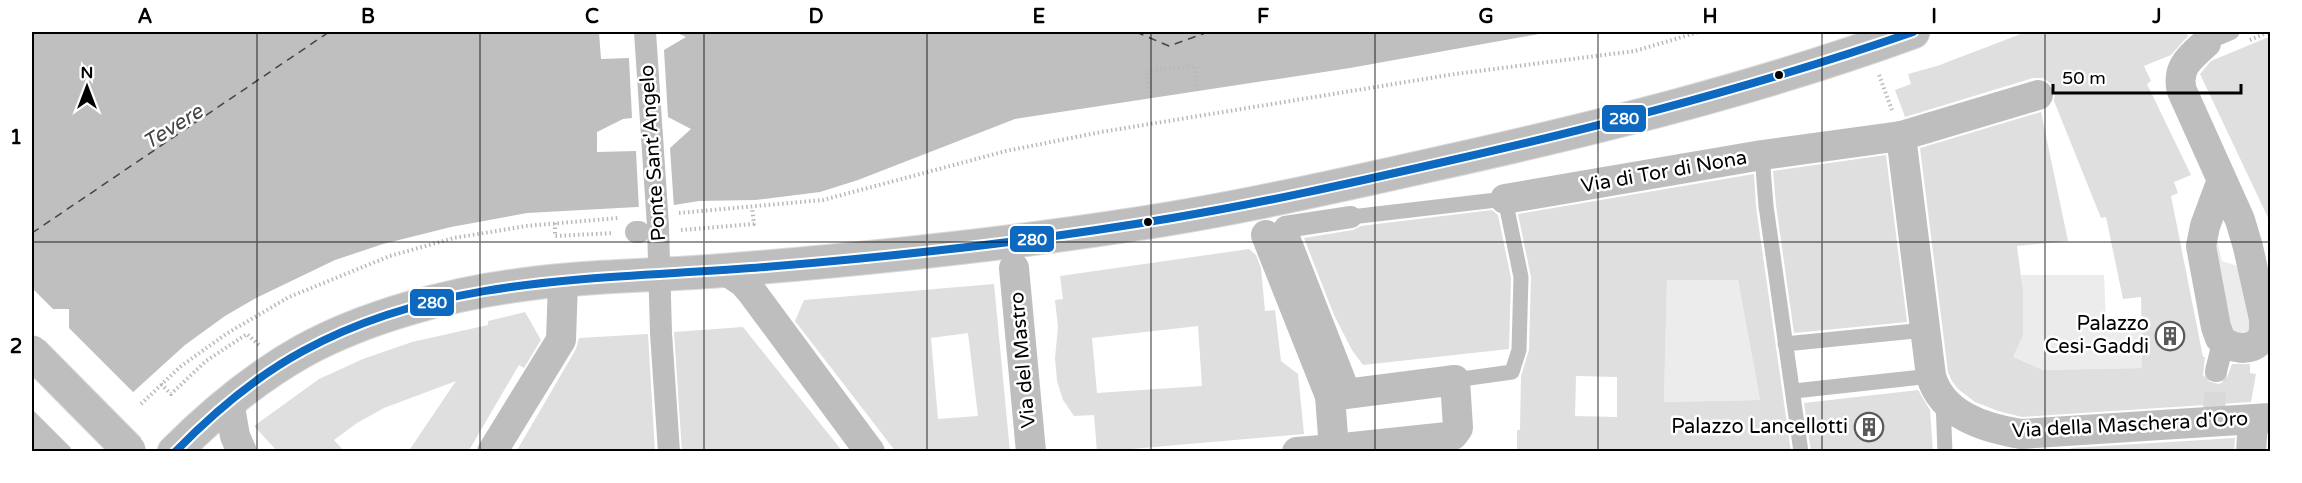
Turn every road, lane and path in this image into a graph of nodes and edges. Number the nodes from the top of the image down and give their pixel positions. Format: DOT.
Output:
graph roads {
  1 [pos="645,32"];
  2 [pos="1700,32"];
  3 [pos="1913,32"];
  4 [pos="2208,40"];
  5 [pos="1882,85"];
  6 [pos="1197,91"];
  7 [pos="2038,95"];
  8 [pos="1150,97"];
  9 [pos="1897,126"];
  10 [pos="1762,155"];
  11 [pos="2222,180"];
  12 [pos="1505,199"];
  13 [pos="752,208"];
  14 [pos="677,214"];
  15 [pos="1351,217"];
  16 [pos="555,223"];
  17 [pos="645,228"];
  18 [pos="1276,231"];
  19 [pos="1014,268"];
  20 [pos="725,270"];
  21 [pos="661,274"];
  22 [pos="563,281"];
  23 [pos="2264,319"];
  24 [pos="1924,327"];
  25 [pos="247,334"];
  26 [pos="1784,341"];
  27 [pos="2223,343"];
  28 [pos="32,352"];
  29 [pos="2271,353"];
  30 [pos="2216,371"];
  31 [pos="1455,380"];
  32 [pos="161,384"];
  33 [pos="1334,387"];
  34 [pos="1936,387"];
  35 [pos="1795,397"];
  36 [pos="229,401"];
  37 [pos="141,404"];
  38 [pos="2262,419"];
  39 [pos="2021,443"];
  40 [pos="1447,444"];
  41 [pos="1315,450"];
  42 [pos="130,451"];
  43 [pos="174,452"];
  44 [pos="242,452"];
  45 [pos="492,452"];
  46 [pos="669,452"];
  47 [pos="870,452"];
  48 [pos="1031,452"];
  49 [pos="1801,452"];
  50 [pos="1945,452"];
  51 [pos="2251,452"];
  1 -- 17 [label="street, Ponte Sant'Angelo, bridge"];
  2 -- 13 [label="path"];
  3 -- 20 [label="main road"];
  4 -- 11 [label="street"];
  5 -- 9 [label="path"];
  6 -- 8 [label="path"];
  7 -- 9 [label="street, Via di Tor di Nona"];
  9 -- 10 [label="street, Via di Tor di Nona"];
  9 -- 24 [label="street"];
  10 -- 12 [label="street, Via di Tor di Nona"];
  10 -- 26 [label="lane"];
  11 -- 23 [label="street"];
  11 -- 27 [label="street"];
  12 -- 15 [label="lane, Via di Tor di Nona"];
  12 -- 31 [label="lane"];
  13 -- 14 [label="path"];
  13 -- 17 [label="path"];
  15 -- 18 [label="street, Via di Tor di Nona"];
  16 -- 17 [label="path"];
  16 -- 17 [label="path"];
  16 -- 32 [label="path"];
  17 -- 21 [label="street, Ponte Sant'Angelo"];
  18 -- 33 [label="street"];
  19 -- 48 [label="street, Via del Mastro"];
  20 -- 21 [label="main road"];
  20 -- 47 [label="street"];
  21 -- 22 [label="main road"];
  21 -- 46 [label="street, Ponte Sant'Angelo"];
  22 -- 36 [label="main road"];
  22 -- 45 [label="street"];
  23 -- 27 [label="street"];
  23 -- 29 [label="street"];
  24 -- 26 [label="lane"];
  24 -- 34 [label="street"];
  25 -- 32 [label="path"];
  26 -- 35 [label="lane"];
  27 -- 30 [label="street"];
  28 -- 42 [label="main road, bridge"];
  31 -- 33 [label="street"];
  31 -- 40 [label="street"];
  32 -- 37 [label="path"];
  33 -- 41 [label="street"];
  34 -- 35 [label="lane"];
  34 -- 39 [label="street, Via della Maschera d'Oro"];
  34 -- 50 [label="lane"];
  35 -- 49 [label="lane"];
  36 -- 43 [label="main road"];
  36 -- 44 [label="street"];
  38 -- 39 [label="street, Via della Maschera d'Oro"];
  38 -- 51 [label="street"];
  40 -- 41 [label="street"];
}
